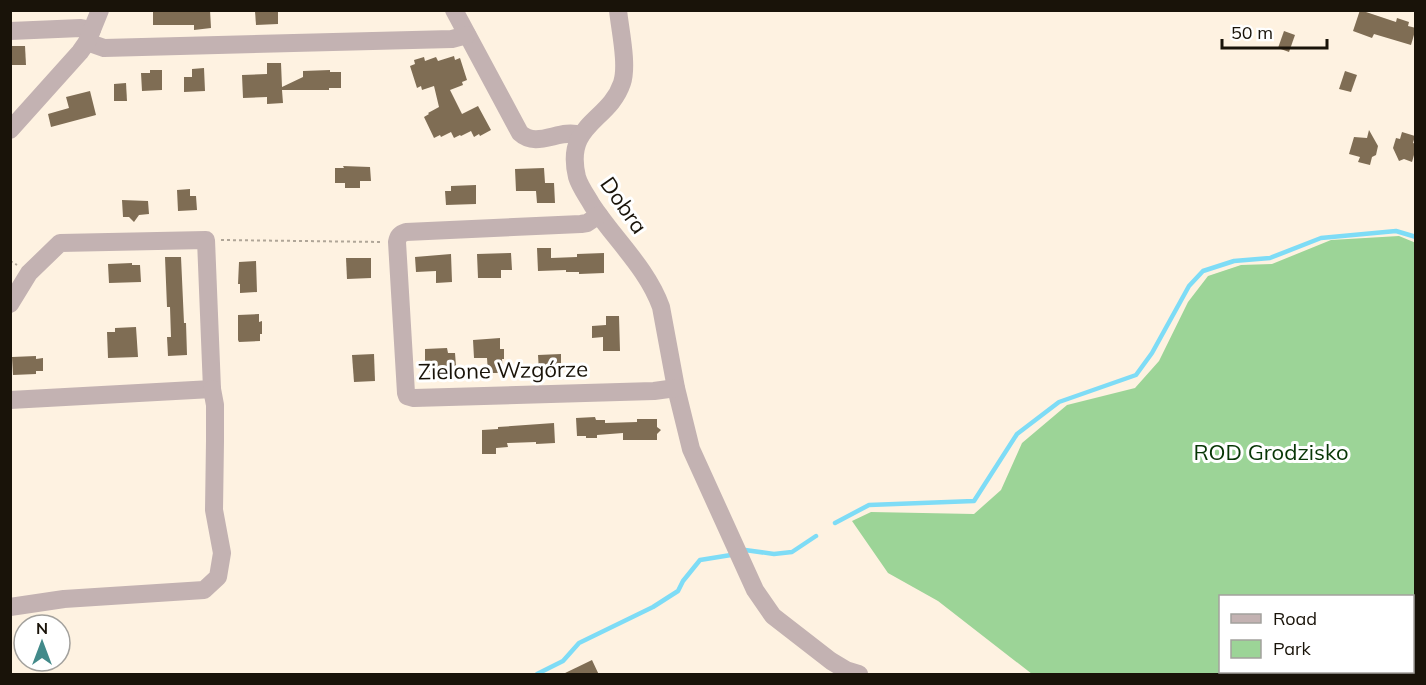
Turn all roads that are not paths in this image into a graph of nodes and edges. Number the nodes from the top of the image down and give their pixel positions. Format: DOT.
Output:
graph roads {
  1 [pos="100,10"];
  2 [pos="454,10"];
  3 [pos="618,10"];
  4 [pos="10,31"];
  5 [pos="467,35"];
  6 [pos="90,36"];
  7 [pos="10,130"];
  8 [pos="580,135"];
  9 [pos="599,215"];
  10 [pos="10,304"];
  11 [pos="676,388"];
  12 [pos="212,389"];
  13 [pos="10,400"];
  14 [pos="10,607"];
  15 [pos="859,675"];
  1 -- 6 [label="street"];
  2 -- 5 [label="street"];
  3 -- 8 [label="street"];
  4 -- 6 [label="street"];
  5 -- 6 [label="street"];
  5 -- 8 [label="street"];
  6 -- 7 [label="street"];
  8 -- 9 [label="street, Dobra"];
  9 -- 11 [label="street, Dobra"];
  9 -- 11 [label="street, Zielone Wzgórze"];
  10 -- 12 [label="street"];
  11 -- 15 [label="street, Dobra"];
  12 -- 13 [label="street"];
  12 -- 14 [label="street"];
}
